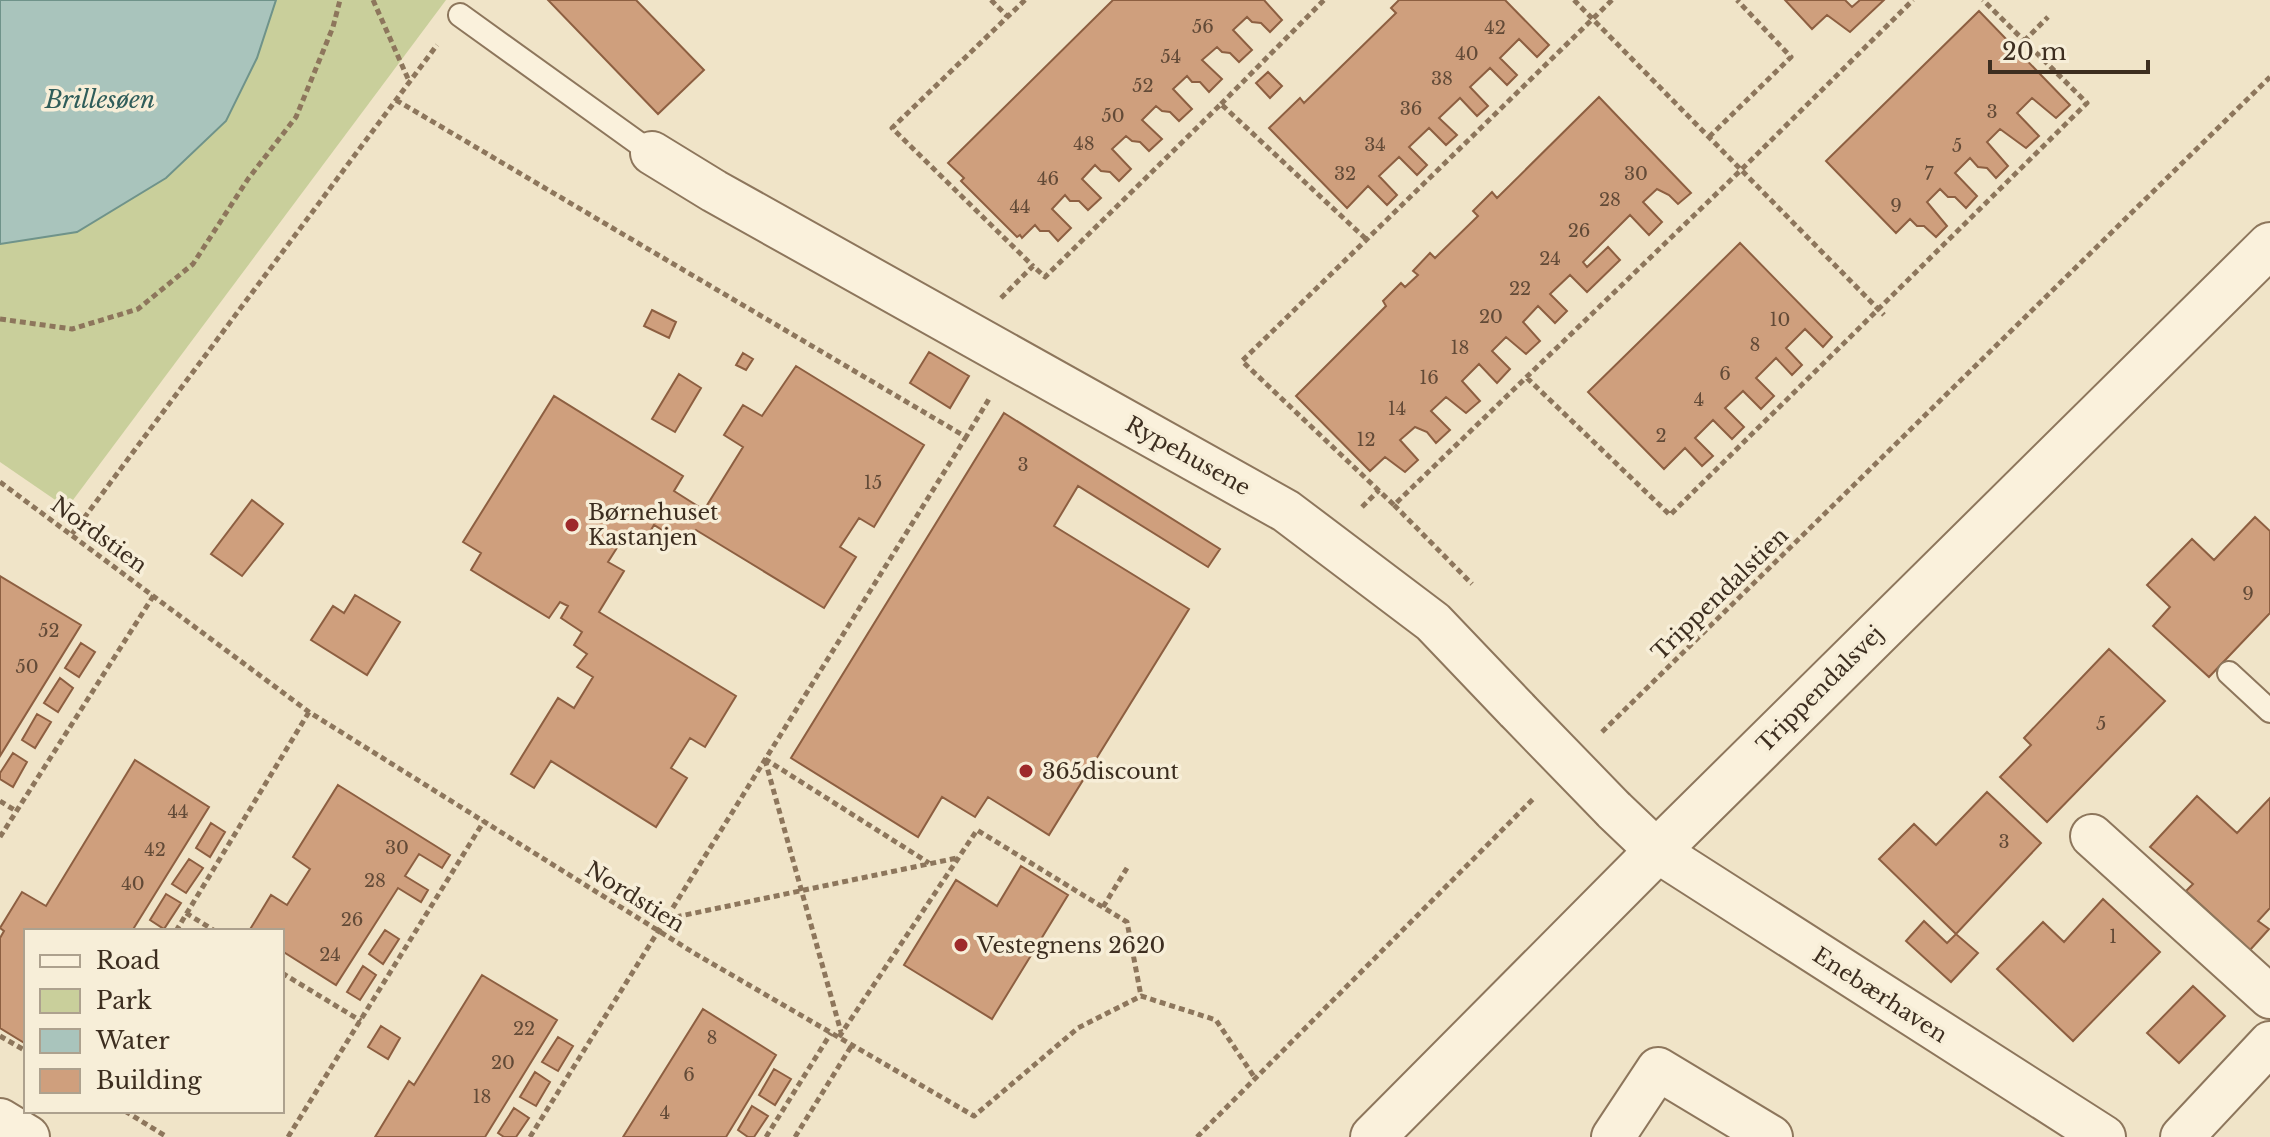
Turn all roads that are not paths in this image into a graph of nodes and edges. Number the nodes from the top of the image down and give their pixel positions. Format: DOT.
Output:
graph roads {
  1 [pos="460,15"];
  2 [pos="652,153"];
  3 [pos="2270,245"];
  4 [pos="2229,673"];
  5 [pos="2270,711"];
  6 [pos="2092,836"];
  7 [pos="1657,851"];
  8 [pos="2270,997"];
  9 [pos="2270,1043"];
  10 [pos="0,1120"];
  11 [pos="28,1137"];
  12 [pos="1373,1137"];
  13 [pos="1613,1137"];
  14 [pos="1771,1137"];
  15 [pos="2104,1137"];
  16 [pos="2182,1137"];
  1 -- 2 [label="lane"];
  2 -- 7 [label="street, Rypehusene, bridge"];
  3 -- 7 [label="street, Trippendalsvej"];
  4 -- 5 [label="lane"];
  6 -- 8 [label="street"];
  7 -- 12 [label="street, Trippendalsvej"];
  7 -- 15 [label="street, Enebærhaven"];
  9 -- 16 [label="street"];
  10 -- 11 [label="street"];
  13 -- 14 [label="street"];
}
